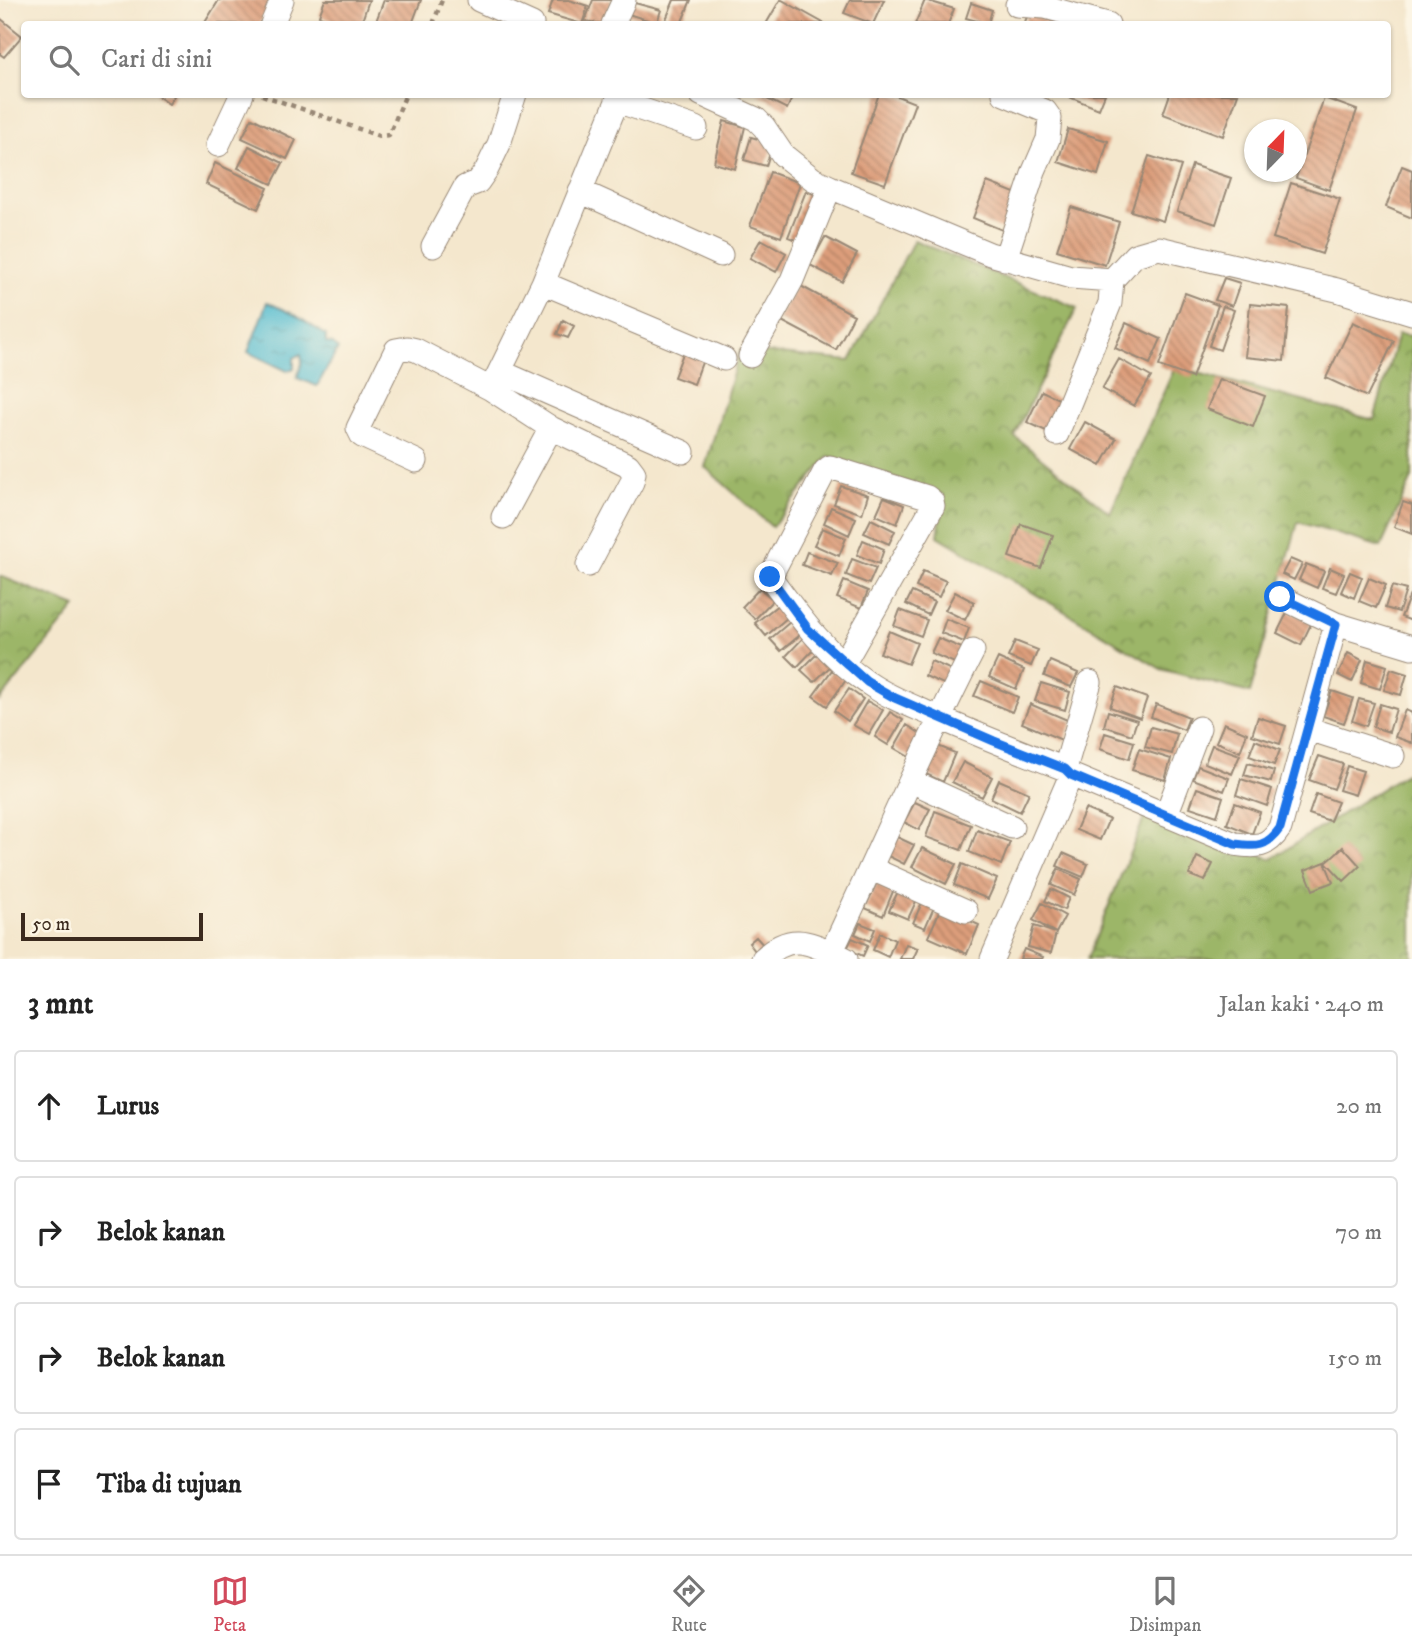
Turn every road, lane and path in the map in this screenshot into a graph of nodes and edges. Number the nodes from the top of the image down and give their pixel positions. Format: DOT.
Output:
graph roads {
  1 [pos="282,0"];
  2 [pos="442,0"];
  3 [pos="479,0"];
  4 [pos="624,0"];
  5 [pos="1015,10"];
  6 [pos="273,21"];
  7 [pos="434,21"];
  8 [pos="525,21"];
  9 [pos="614,21"];
  10 [pos="1097,21"];
  11 [pos="240,98"];
  12 [pos="271,98"];
  13 [pos="404,98"];
  14 [pos="514,98"];
  15 [pos="619,98"];
  16 [pos="710,98"];
  17 [pos="1014,98"];
  18 [pos="696,128"];
  19 [pos="218,145"];
  20 [pos="830,187"];
  21 [pos="580,191"];
  22 [pos="433,246"];
  23 [pos="721,255"];
  24 [pos="1005,258"];
  25 [pos="1112,280"];
  26 [pos="543,283"];
  27 [pos="1412,313"];
  28 [pos="750,356"];
  29 [pos="723,359"];
  30 [pos="496,380"];
  31 [pos="551,428"];
  32 [pos="1057,434"];
  33 [pos="683,452"];
  34 [pos="416,461"];
  35 [pos="503,517"];
  36 [pos="587,565"];
  37 [pos="1280,597"];
  38 [pos="1336,624"];
  39 [pos="1412,647"];
  40 [pos="973,651"];
  41 [pos="844,663"];
  42 [pos="1090,682"];
  43 [pos="939,718"];
  44 [pos="1199,727"];
  45 [pos="1309,729"];
  46 [pos="1393,756"];
  47 [pos="1068,772"];
  48 [pos="911,781"];
  49 [pos="1166,815"];
  50 [pos="1012,827"];
  51 [pos="872,869"];
  52 [pos="966,911"];
  53 [pos="839,956"];
  54 [pos="763,959"];
  55 [pos="992,959"];
  1 -- 6 [label="street"];
  2 -- 7 [label="path"];
  3 -- 8 [label="street"];
  4 -- 9 [label="street"];
  5 -- 10 [label="street"];
  11 -- 19 [label="street"];
  12 -- 13 [label="path"];
  14 -- 22 [label="street"];
  15 -- 18 [label="street"];
  15 -- 21 [label="street"];
  16 -- 20 [label="street"];
  17 -- 24 [label="street"];
  20 -- 24 [label="street"];
  20 -- 28 [label="street"];
  21 -- 23 [label="street"];
  21 -- 26 [label="street"];
  24 -- 25 [label="street"];
  25 -- 27 [label="street"];
  25 -- 32 [label="street"];
  26 -- 29 [label="street"];
  26 -- 30 [label="street"];
  30 -- 31 [label="street"];
  30 -- 33 [label="street"];
  30 -- 34 [label="street"];
  31 -- 35 [label="street"];
  31 -- 36 [label="street"];
  37 -- 38 [label="street"];
  38 -- 39 [label="street"];
  38 -- 45 [label="street"];
  40 -- 43 [label="street"];
  41 -- 41 [label="street"];
  41 -- 43 [label="street"];
  42 -- 47 [label="street"];
  43 -- 47 [label="street"];
  43 -- 48 [label="street"];
  44 -- 49 [label="street"];
  45 -- 46 [label="street"];
  45 -- 49 [label="street"];
  47 -- 49 [label="street"];
  47 -- 55 [label="street"];
  48 -- 50 [label="street"];
  48 -- 51 [label="street"];
  51 -- 52 [label="street"];
  51 -- 53 [label="street"];
  53 -- 54 [label="street"];
}
